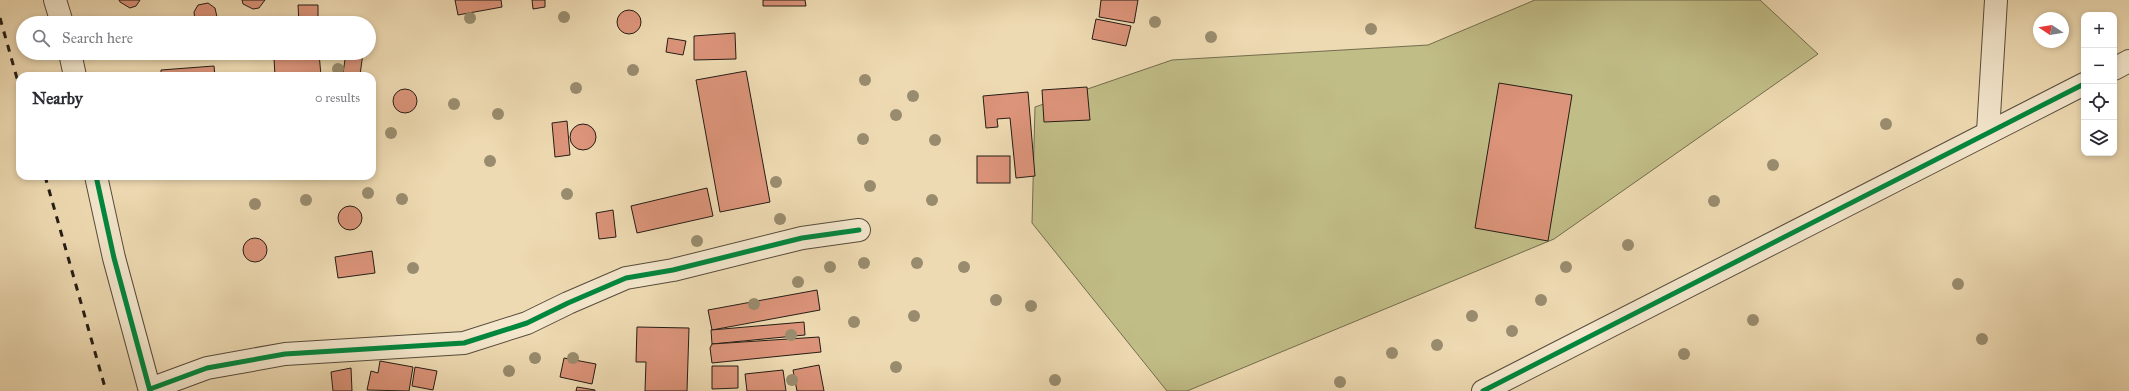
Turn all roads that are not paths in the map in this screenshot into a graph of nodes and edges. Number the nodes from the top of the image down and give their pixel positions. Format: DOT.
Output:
graph roads {
  1 [pos="55,0"];
  2 [pos="1996,0"];
  3 [pos="60,16"];
  4 [pos="72,60"];
  5 [pos="2129,61"];
  6 [pos="2117,67"];
  7 [pos="74,72"];
  8 [pos="2081,86"];
  9 [pos="1988,132"];
  10 [pos="97,180"];
  11 [pos="859,230"];
  12 [pos="150,390"];
  13 [pos="1483,391"];
  1 -- 3 [label="street"];
  2 -- 9 [label="street"];
  4 -- 7 [label="street"];
  5 -- 6 [label="street"];
  8 -- 9 [label="street"];
  9 -- 13 [label="street"];
  10 -- 12 [label="street"];
  11 -- 12 [label="street"];
}
